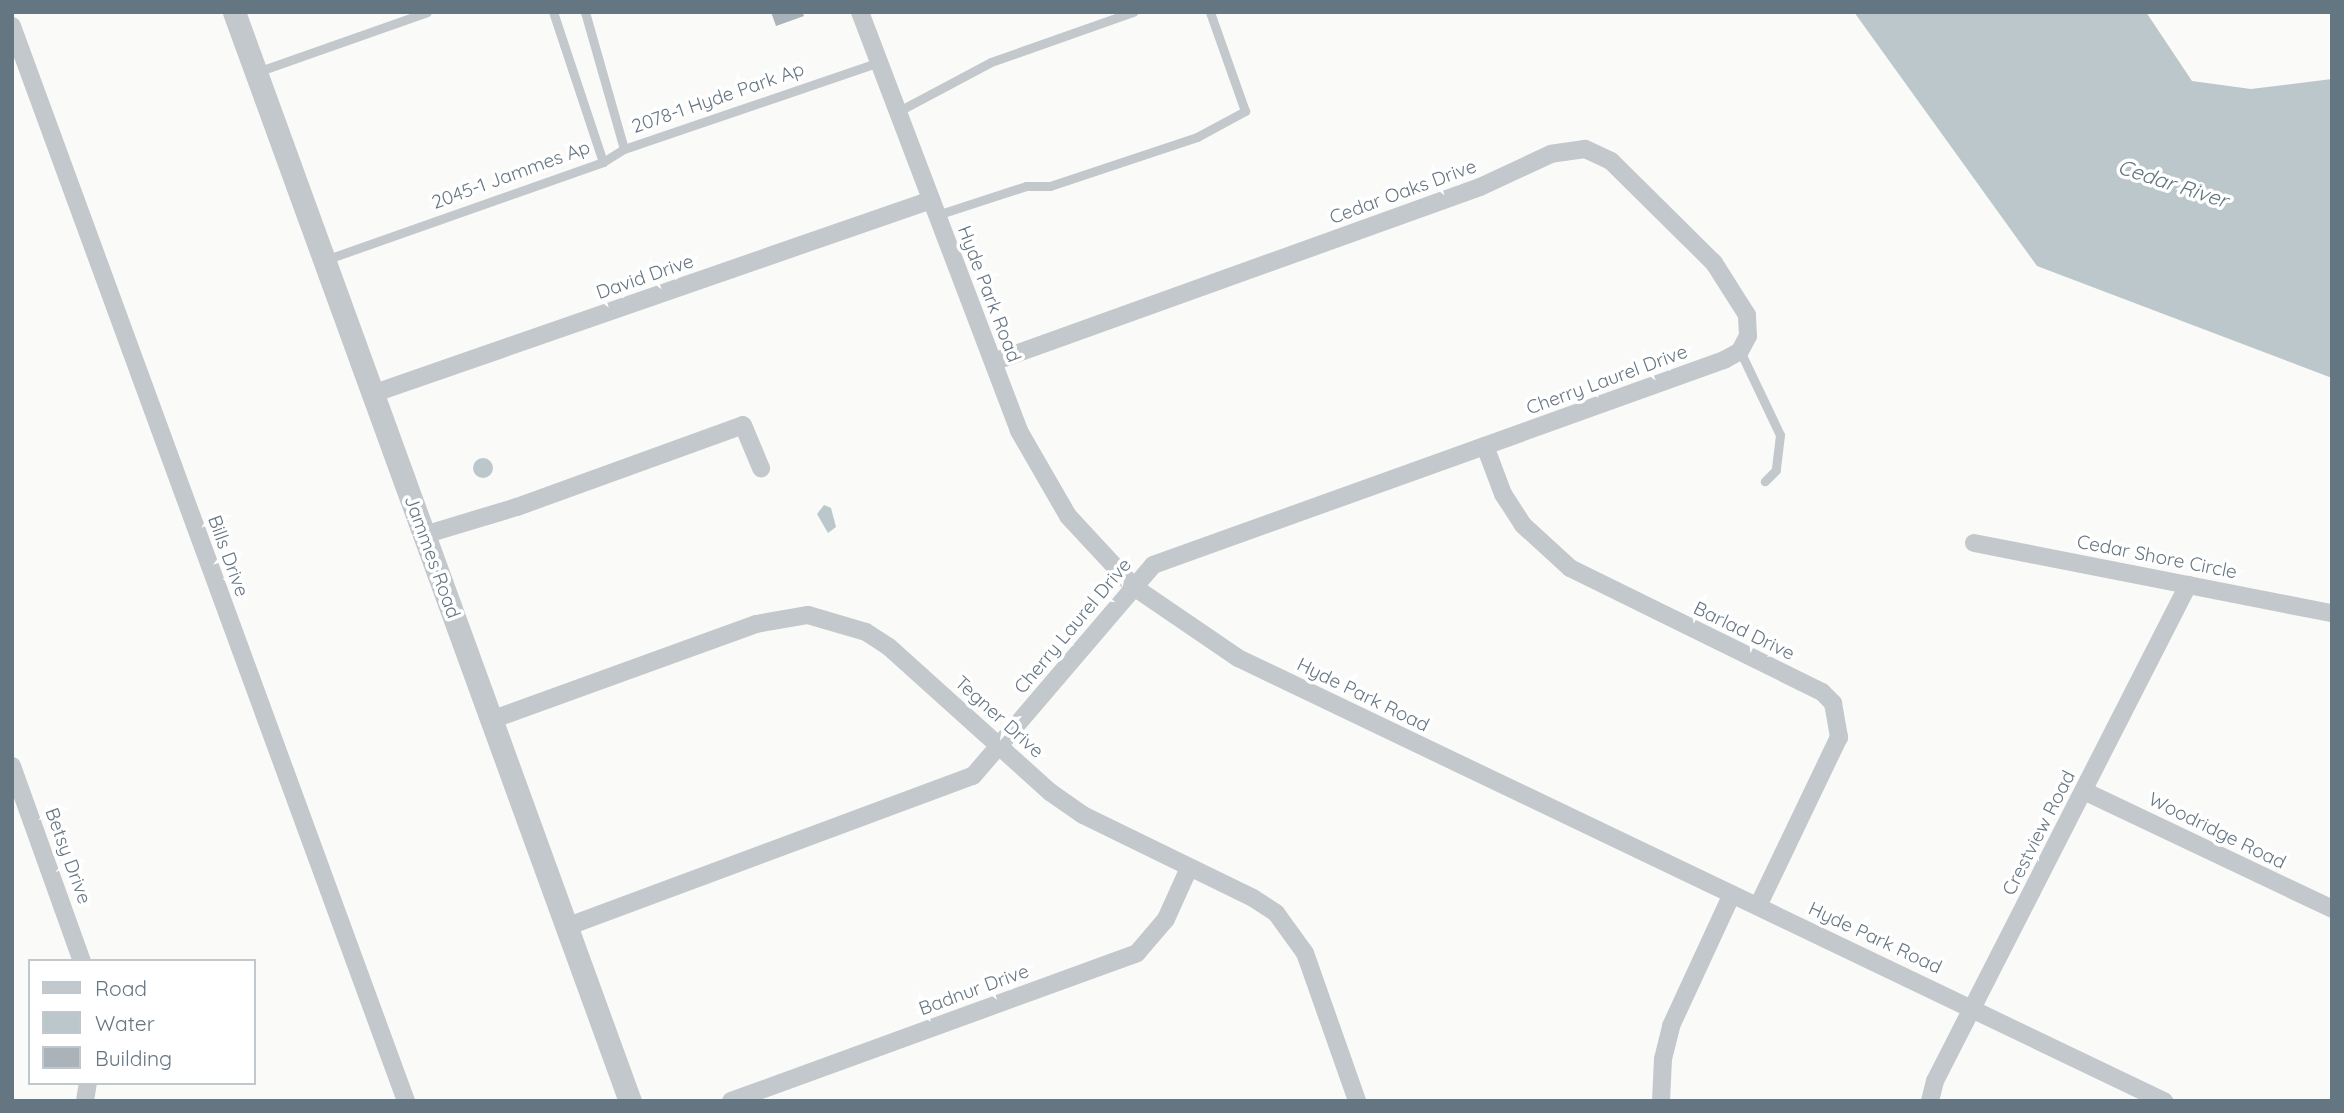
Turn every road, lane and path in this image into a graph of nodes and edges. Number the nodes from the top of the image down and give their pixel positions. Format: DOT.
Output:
graph roads {
  1 [pos="234,12"];
  2 [pos="427,12"];
  3 [pos="553,12"];
  4 [pos="585,12"];
  5 [pos="1133,12"];
  6 [pos="1210,12"];
  7 [pos="863,13"];
  8 [pos="12,26"];
  9 [pos="879,62"];
  10 [pos="255,73"];
  11 [pos="898,112"];
  12 [pos="624,149"];
  13 [pos="603,162"];
  14 [pos="934,207"];
  15 [pos="324,260"];
  16 [pos="1744,343"];
  17 [pos="993,362"];
  18 [pos="372,394"];
  19 [pos="1485,446"];
  20 [pos="761,468"];
  21 [pos="1765,481"];
  22 [pos="424,535"];
  23 [pos="1974,543"];
  24 [pos="2188,585"];
  25 [pos="1134,587"];
  26 [pos="2332,613"];
  27 [pos="491,720"];
  28 [pos="999,746"];
  29 [pos="12,766"];
  30 [pos="2084,791"];
  31 [pos="1189,868"];
  32 [pos="1732,894"];
  33 [pos="1758,906"];
  34 [pos="2332,909"];
  35 [pos="566,926"];
  36 [pos="81,959"];
  37 [pos="1973,1007"];
  38 [pos="406,1101"];
  39 [pos="630,1101"];
  40 [pos="731,1101"];
  41 [pos="1357,1101"];
  42 [pos="1661,1101"];
  43 [pos="1930,1101"];
  44 [pos="2164,1101"];
  1 -- 10 [label="street, Jammes Road"];
  2 -- 10 [label="lane"];
  3 -- 13 [label="lane, 2045-1 Jammes Ap"];
  4 -- 12 [label="lane, 2078-1 Hyde Park Ap"];
  5 -- 11 [label="lane"];
  6 -- 14 [label="lane"];
  7 -- 9 [label="street, Hyde Park Road"];
  8 -- 38 [label="street, Bills Drive"];
  9 -- 11 [label="street, Hyde Park Road"];
  9 -- 12 [label="lane, 2078-1 Hyde Park Ap"];
  10 -- 15 [label="street, Jammes Road"];
  11 -- 14 [label="street, Hyde Park Road"];
  12 -- 13 [label="lane"];
  13 -- 15 [label="lane, 2045-1 Jammes Ap"];
  14 -- 17 [label="street, Hyde Park Road"];
  14 -- 18 [label="street, David Drive"];
  15 -- 18 [label="street, Jammes Road"];
  16 -- 17 [label="street, Cedar Oaks Drive"];
  16 -- 19 [label="street, Cherry Laurel Drive"];
  16 -- 21 [label="lane"];
  17 -- 25 [label="street, Hyde Park Road"];
  18 -- 22 [label="street, Jammes Road"];
  19 -- 25 [label="street, Cherry Laurel Drive"];
  19 -- 33 [label="street, Barlad Drive"];
  20 -- 22 [label="street"];
  22 -- 27 [label="street, Jammes Road"];
  23 -- 24 [label="street, Cedar Shore Circle"];
  24 -- 26 [label="street, Cedar Shore Circle"];
  24 -- 30 [label="street, Crestview Road"];
  25 -- 28 [label="street, Cherry Laurel Drive"];
  25 -- 32 [label="street, Hyde Park Road"];
  27 -- 28 [label="street, Tegner Drive"];
  27 -- 35 [label="street, Jammes Road"];
  28 -- 31 [label="street, Tegner Drive"];
  28 -- 35 [label="street, Cherry Laurel Drive"];
  29 -- 36 [label="street, Betsy Drive"];
  30 -- 34 [label="street, Woodridge Road"];
  30 -- 37 [label="street, Crestview Road"];
  31 -- 40 [label="street, Badnur Drive"];
  31 -- 41 [label="street, Tegner Drive"];
  32 -- 33 [label="street, Hyde Park Road"];
  32 -- 42 [label="street"];
  33 -- 37 [label="street, Hyde Park Road"];
  35 -- 39 [label="street, Jammes Road"];
  37 -- 43 [label="street, Crestview Road"];
  37 -- 44 [label="street, Hyde Park Road"];
}
